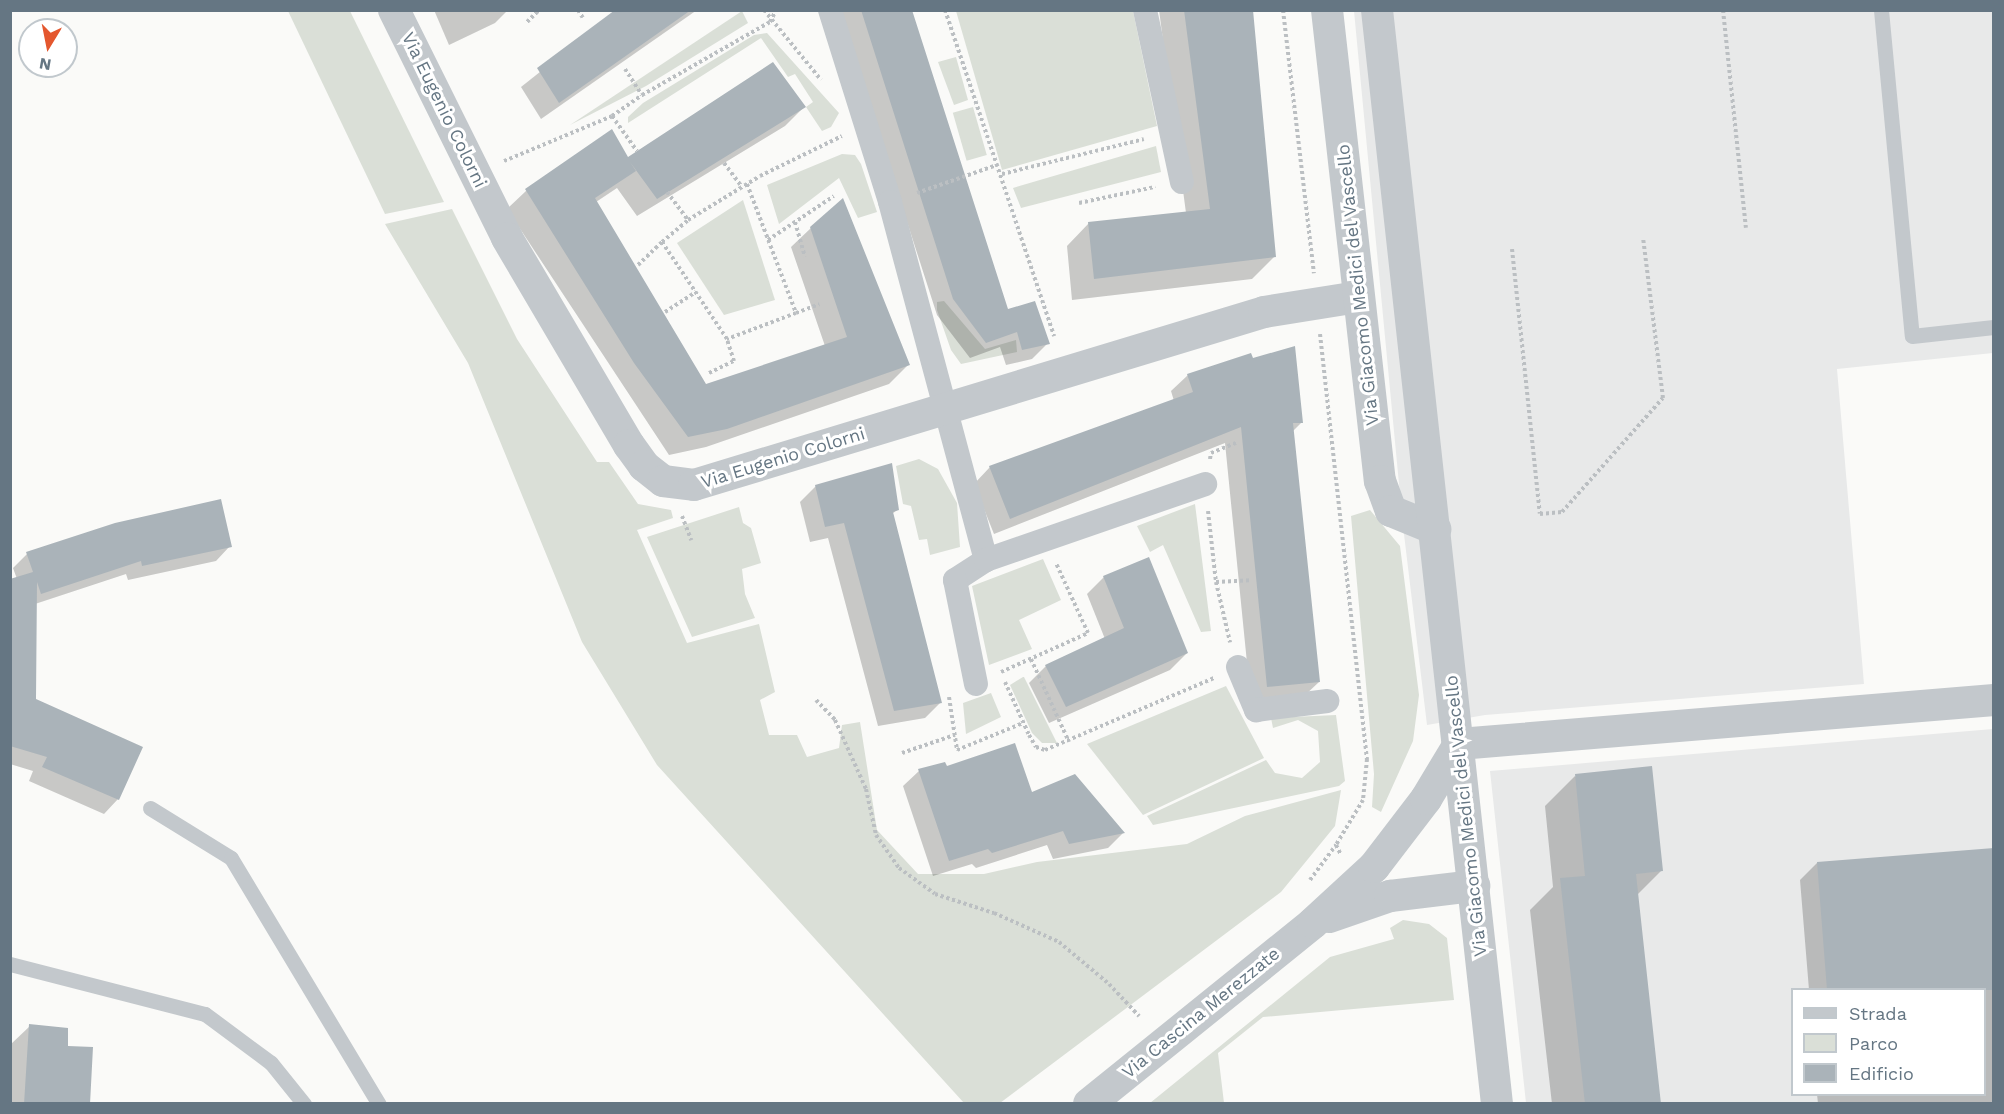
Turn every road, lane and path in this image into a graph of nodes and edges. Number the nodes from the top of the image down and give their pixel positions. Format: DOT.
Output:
graph roads {
  1 [pos="394,10"];
  2 [pos="539,10"];
  3 [pos="578,10"];
  4 [pos="764,10"];
  5 [pos="776,10"];
  6 [pos="830,10"];
  7 [pos="945,10"];
  8 [pos="1145,10"];
  9 [pos="1283,10"];
  10 [pos="1327,10"];
  11 [pos="1377,10"];
  12 [pos="1722,10"];
  13 [pos="1881,10"];
  14 [pos="583,18"];
  15 [pos="527,22"];
  16 [pos="770,22"];
  17 [pos="625,69"];
  18 [pos="828,87"];
  19 [pos="642,94"];
  20 [pos="612,117"];
  21 [pos="865,127"];
  22 [pos="1171,131"];
  23 [pos="637,151"];
  24 [pos="724,163"];
  25 [pos="997,165"];
  26 [pos="499,168"];
  27 [pos="1002,174"];
  28 [pos="1182,182"];
  29 [pos="747,184"];
  30 [pos="742,187"];
  31 [pos="667,192"];
  32 [pos="834,196"];
  33 [pos="890,202"];
  34 [pos="1079,203"];
  35 [pos="688,220"];
  36 [pos="795,222"];
  37 [pos="1746,228"];
  38 [pos="1643,238"];
  39 [pos="768,240"];
  40 [pos="663,242"];
  41 [pos="1512,249"];
  42 [pos="805,257"];
  43 [pos="638,265"];
  44 [pos="696,292"];
  45 [pos="1358,297"];
  46 [pos="819,304"];
  47 [pos="1317,304"];
  48 [pos="665,312"];
  49 [pos="796,313"];
  50 [pos="1994,327"];
  51 [pos="1054,336"];
  52 [pos="727,339"];
  53 [pos="709,373"];
  54 [pos="945,409"];
  55 [pos="1205,484"];
  56 [pos="681,507"];
  57 [pos="1435,529"];
  58 [pos="691,540"];
  59 [pos="1044,540"];
  60 [pos="986,560"];
  61 [pos="1250,580"];
  62 [pos="1216,582"];
  63 [pos="1031,659"];
  64 [pos="1238,667"];
  65 [pos="1001,673"];
  66 [pos="976,684"];
  67 [pos="816,700"];
  68 [pos="1994,700"];
  69 [pos="1327,701"];
  70 [pos="1023,723"];
  71 [pos="955,735"];
  72 [pos="1069,742"];
  73 [pos="1459,744"];
  74 [pos="902,753"];
  75 [pos="150,808"];
  76 [pos="1336,844"];
  77 [pos="1474,886"];
  78 [pos="1313,923"];
  79 [pos="10,964"];
  80 [pos="1139,1016"];
  81 [pos="304,1104"];
  82 [pos="379,1104"];
  83 [pos="1089,1104"];
  84 [pos="1497,1104"];
  1 -- 54 [label="street, Via Eugenio Colorni"];
  2 -- 15 [label="path"];
  3 -- 14 [label="path"];
  4 -- 16 [label="path"];
  5 -- 16 [label="path"];
  6 -- 21 [label="street"];
  7 -- 25 [label="path"];
  8 -- 22 [label="street"];
  9 -- 47 [label="path"];
  10 -- 45 [label="street, Via Giacomo Medici del Vascello"];
  11 -- 57 [label="street, Via Giacomo Medici del Vascello"];
  12 -- 37 [label="path"];
  13 -- 50 [label="lane"];
  16 -- 18 [label="path"];
  16 -- 19 [label="path"];
  17 -- 19 [label="path"];
  19 -- 20 [label="path"];
  20 -- 23 [label="path"];
  20 -- 26 [label="path"];
  21 -- 29 [label="path"];
  21 -- 33 [label="street"];
  22 -- 27 [label="path"];
  22 -- 28 [label="street"];
  24 -- 30 [label="path"];
  25 -- 27 [label="path"];
  25 -- 33 [label="path"];
  27 -- 51 [label="path"];
  28 -- 34 [label="path"];
  29 -- 30 [label="path"];
  29 -- 39 [label="path"];
  30 -- 35 [label="path"];
  31 -- 35 [label="path"];
  32 -- 36 [label="path"];
  33 -- 54 [label="street"];
  35 -- 40 [label="path"];
  36 -- 39 [label="path"];
  36 -- 42 [label="path"];
  38 -- 41 [label="path"];
  39 -- 49 [label="path"];
  40 -- 43 [label="path"];
  40 -- 44 [label="path"];
  44 -- 48 [label="path"];
  44 -- 52 [label="path"];
  45 -- 47 [label="street, Via Eugenio Colorni"];
  45 -- 57 [label="street, Via Giacomo Medici del Vascello"];
  46 -- 49 [label="path"];
  47 -- 54 [label="street, Via Eugenio Colorni"];
  47 -- 76 [label="path"];
  49 -- 52 [label="path"];
  52 -- 53 [label="path"];
  54 -- 60 [label="street"];
  55 -- 59 [label="street"];
  55 -- 62 [label="path"];
  56 -- 58 [label="path"];
  57 -- 73 [label="street, Via Giacomo Medici del Vascello"];
  59 -- 60 [label="street"];
  59 -- 63 [label="path"];
  60 -- 66 [label="street"];
  61 -- 62 [label="path"];
  62 -- 64 [label="path"];
  63 -- 65 [label="path"];
  63 -- 72 [label="path"];
  64 -- 69 [label="street"];
  64 -- 72 [label="path"];
  65 -- 66 [label="path"];
  65 -- 70 [label="path"];
  66 -- 71 [label="path"];
  67 -- 80 [label="path"];
  68 -- 73 [label="street"];
  70 -- 71 [label="path"];
  70 -- 72 [label="path"];
  71 -- 74 [label="path"];
  73 -- 77 [label="street, Via Giacomo Medici del Vascello"];
  73 -- 78 [label="street, Via Cascina Merezzate"];
  75 -- 82 [label="lane"];
  77 -- 78 [label="street"];
  77 -- 84 [label="street, Via Giacomo Medici del Vascello"];
  78 -- 83 [label="street, Via Cascina Merezzate"];
  79 -- 81 [label="lane"];
}
